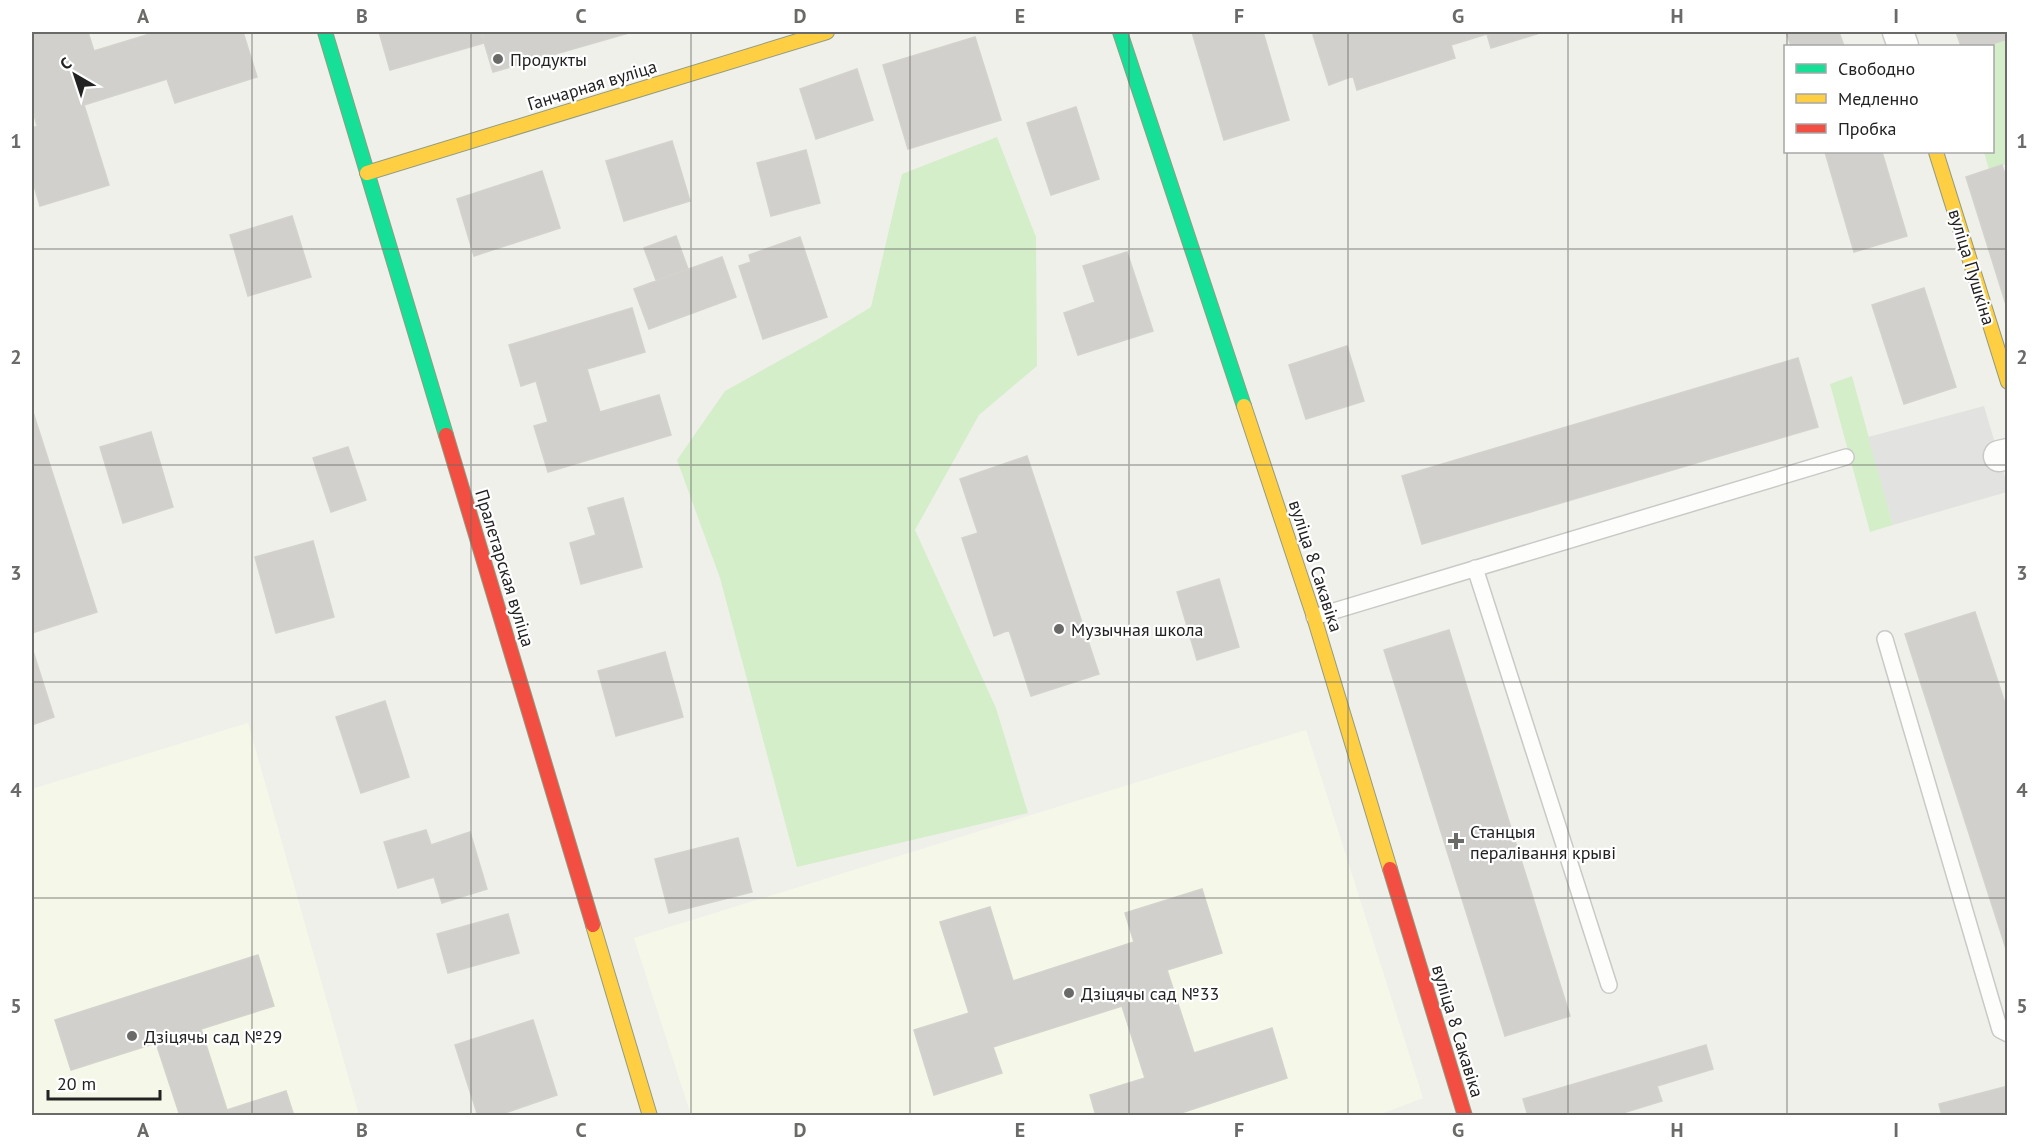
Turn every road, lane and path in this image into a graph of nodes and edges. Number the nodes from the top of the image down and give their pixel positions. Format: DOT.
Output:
graph roads {
  1 [pos="325,32"];
  2 [pos="827,32"];
  3 [pos="1120,32"];
  4 [pos="1936,153"];
  5 [pos="367,173"];
  6 [pos="2007,382"];
  7 [pos="1846,457"];
  8 [pos="1475,568"];
  9 [pos="1314,617"];
  10 [pos="1885,639"];
  11 [pos="1609,986"];
  12 [pos="2007,1034"];
  13 [pos="651,1116"];
  14 [pos="1465,1116"];
  1 -- 5 [label="street, Пралетарская вуліца"];
  2 -- 5 [label="street, Ганчарная вуліца"];
  3 -- 9 [label="street, вуліца 8 Сакавіка"];
  4 -- 6 [label="street, вуліца Пушкіна"];
  5 -- 13 [label="street, Пралетарская вуліца"];
  7 -- 8 [label="lane"];
  8 -- 9 [label="lane"];
  8 -- 11 [label="lane"];
  9 -- 14 [label="street, вуліца 8 Сакавіка"];
  10 -- 12 [label="lane"];
}
